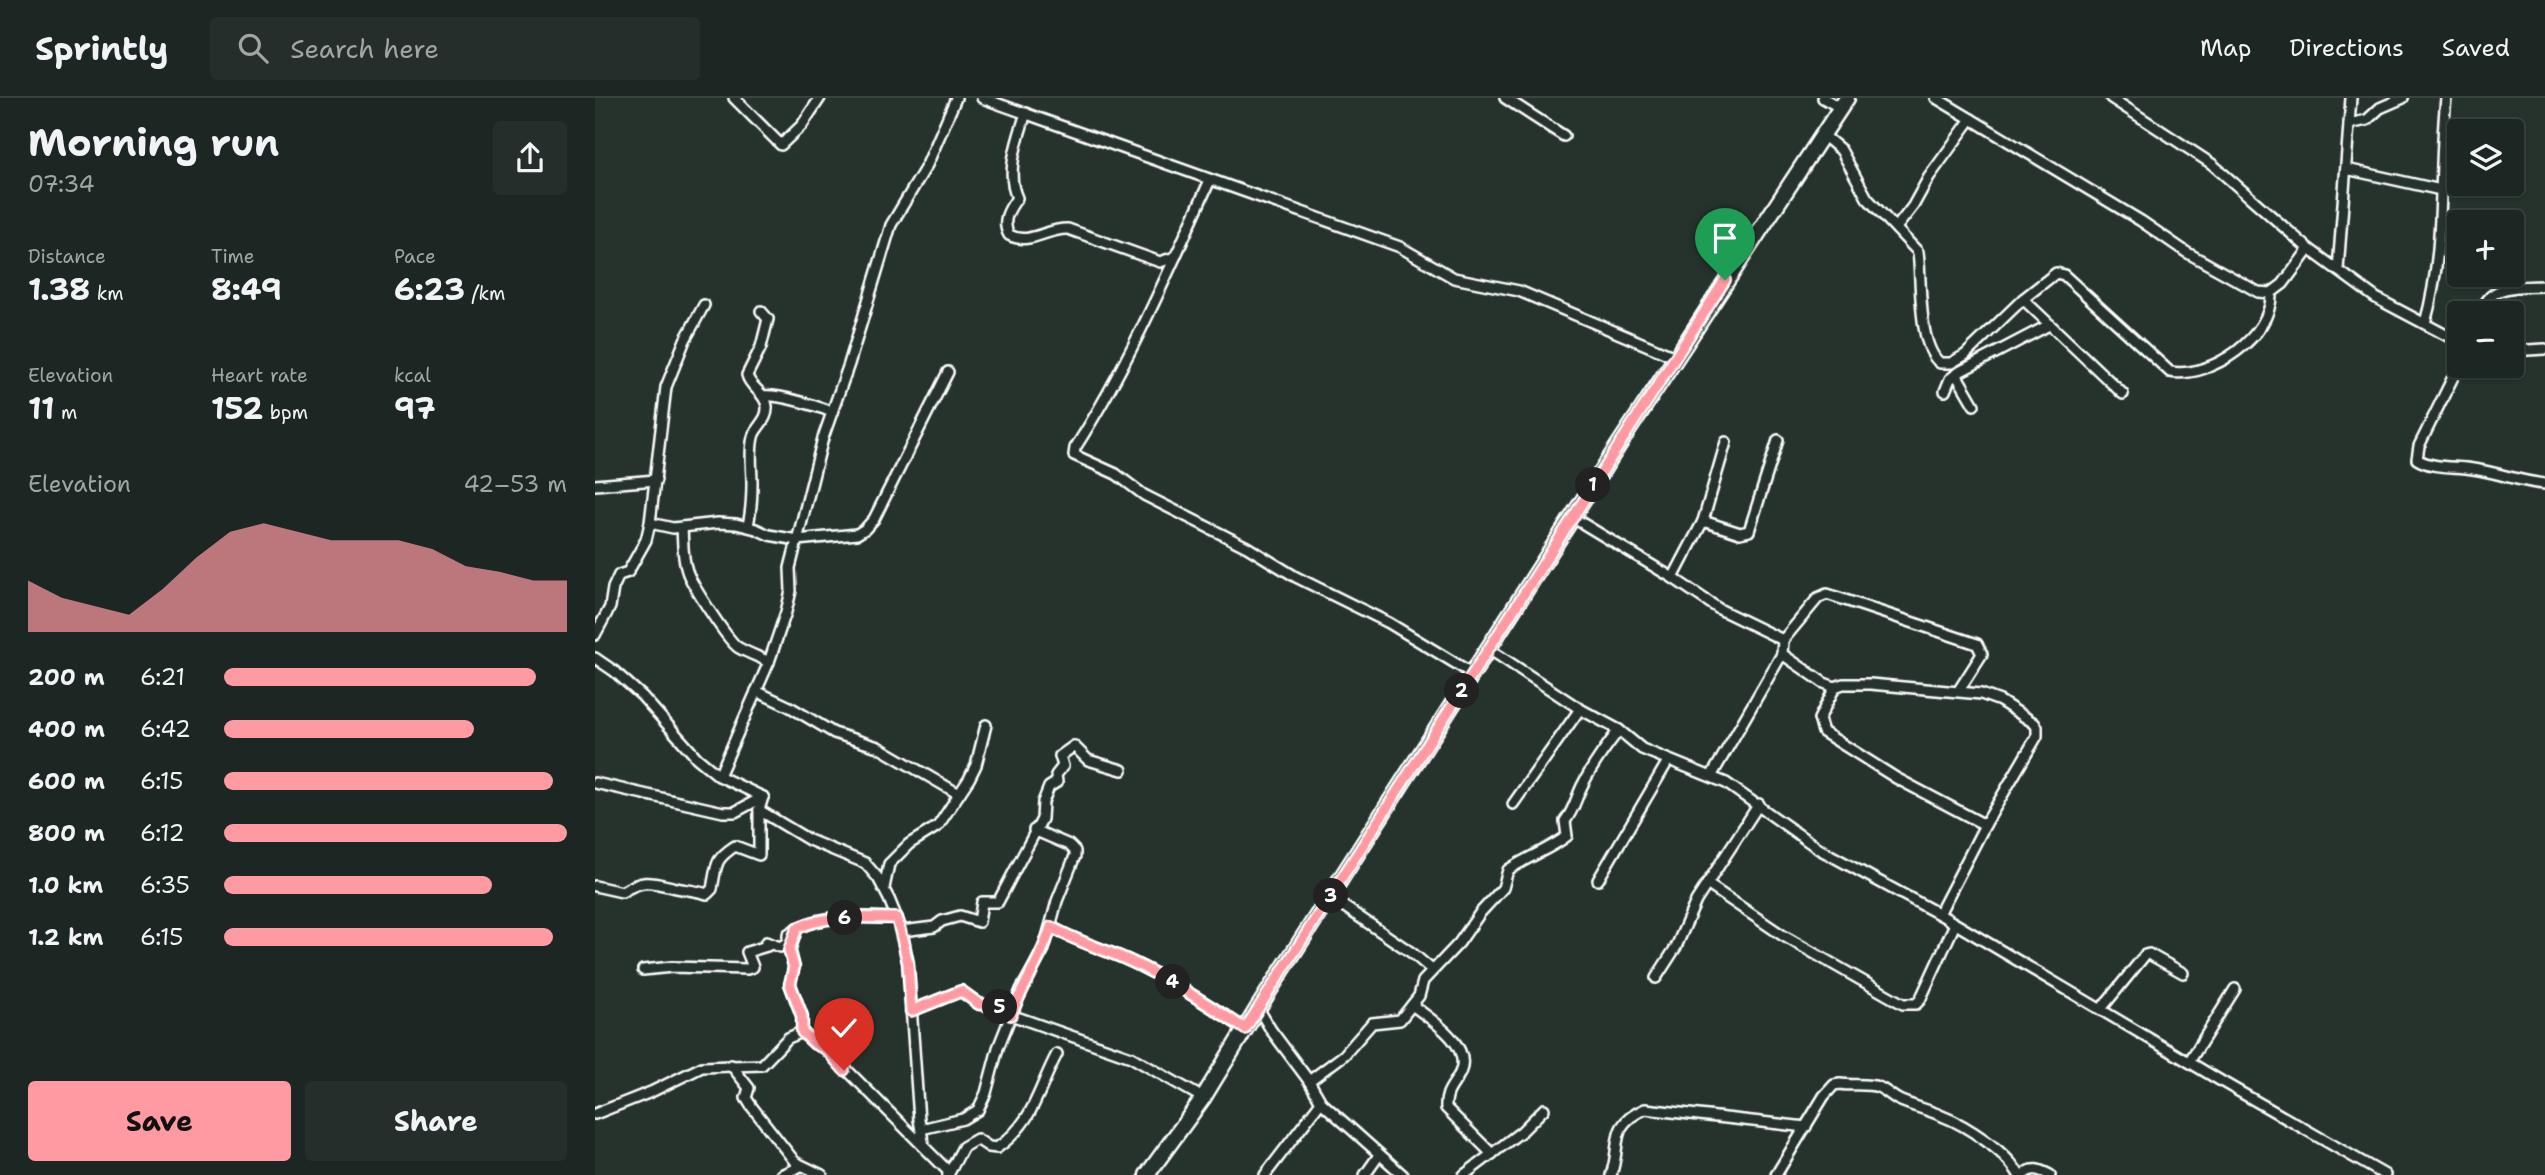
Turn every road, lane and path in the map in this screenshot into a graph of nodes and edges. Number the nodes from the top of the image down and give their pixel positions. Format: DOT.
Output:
graph roads {
  1 [pos="734,98"];
  2 [pos="820,98"];
  3 [pos="956,98"];
  4 [pos="982,98"];
  5 [pos="1505,98"];
  6 [pos="1823,98"];
  7 [pos="1936,98"];
  8 [pos="2111,98"];
  9 [pos="2351,98"];
  10 [pos="2403,98"];
  11 [pos="2446,98"];
  12 [pos="1844,103"];
  13 [pos="1026,113"];
  14 [pos="1971,119"];
  15 [pos="2349,124"];
  16 [pos="1823,135"];
  17 [pos="1564,136"];
  18 [pos="2346,169"];
  19 [pos="1210,180"];
  20 [pos="2441,190"];
  21 [pos="1896,228"];
  22 [pos="2309,249"];
  23 [pos="1175,257"];
  24 [pos="2338,270"];
  25 [pos="2545,286"];
  26 [pos="2271,293"];
  27 [pos="2023,299"];
  28 [pos="2485,301"];
  29 [pos="704,305"];
  30 [pos="761,311"];
  31 [pos="2425,323"];
  32 [pos="2049,326"];
  33 [pos="2447,335"];
  34 [pos="2545,349"];
  35 [pos="2524,350"];
  36 [pos="1677,358"];
  37 [pos="948,372"];
  38 [pos="1956,374"];
  39 [pos="2453,378"];
  40 [pos="1945,391"];
  41 [pos="2123,394"];
  42 [pos="763,396"];
  43 [pos="789,401"];
  44 [pos="1974,405"];
  45 [pos="767,408"];
  46 [pos="832,412"];
  47 [pos="1778,440"];
  48 [pos="1726,442"];
  49 [pos="656,480"];
  50 [pos="2545,484"];
  51 [pos="595,485"];
  52 [pos="1572,517"];
  53 [pos="1703,521"];
  54 [pos="650,523"];
  55 [pos="748,526"];
  56 [pos="682,527"];
  57 [pos="797,540"];
  58 [pos="1673,578"];
  59 [pos="595,635"];
  60 [pos="1783,640"];
  61 [pos="1489,649"];
  62 [pos="1782,654"];
  63 [pos="595,658"];
  64 [pos="769,662"];
  65 [pos="1473,674"];
  66 [pos="1835,687"];
  67 [pos="1959,690"];
  68 [pos="756,691"];
  69 [pos="1580,709"];
  70 [pos="986,725"];
  71 [pos="1619,730"];
  72 [pos="1668,761"];
  73 [pos="1122,769"];
  74 [pos="1712,775"];
  75 [pos="719,776"];
  76 [pos="595,783"];
  77 [pos="959,794"];
  78 [pos="763,797"];
  79 [pos="1513,804"];
  80 [pos="1759,804"];
  81 [pos="759,810"];
  82 [pos="1985,825"];
  83 [pos="1034,830"];
  84 [pos="1598,880"];
  85 [pos="1707,884"];
  86 [pos="595,886"];
  87 [pos="884,888"];
  88 [pos="1330,897"];
  89 [pos="1939,914"];
  90 [pos="897,918"];
  91 [pos="1955,923"];
  92 [pos="1051,927"];
  93 [pos="797,928"];
  94 [pos="902,931"];
  95 [pos="643,970"];
  96 [pos="1432,970"];
  97 [pos="2183,973"];
  98 [pos="1656,978"];
  99 [pos="2235,989"];
  100 [pos="1412,1005"];
  101 [pos="1258,1008"];
  102 [pos="2101,1009"];
  103 [pos="911,1011"];
  104 [pos="1011,1015"];
  105 [pos="1245,1029"];
  106 [pos="802,1032"];
  107 [pos="1057,1054"];
  108 [pos="2189,1062"];
  109 [pos="731,1065"];
  110 [pos="1309,1082"];
  111 [pos="1203,1098"];
  112 [pos="1321,1102"];
  113 [pos="1544,1109"];
  114 [pos="595,1114"];
  115 [pos="1806,1127"];
  116 [pos="921,1129"];
  117 [pos="924,1146"];
  118 [pos="1492,1154"];
  119 [pos="1379,1155"];
  120 [pos="801,1166"];
  121 [pos="1152,1173"];
  122 [pos="946,1174"];
  123 [pos="781,1175"];
  124 [pos="822,1175"];
  125 [pos="1265,1175"];
  126 [pos="1366,1175"];
  127 [pos="1403,1175"];
  128 [pos="1464,1175"];
  129 [pos="1611,1175"];
  130 [pos="1776,1175"];
  131 [pos="2021,1175"];
  132 [pos="2050,1175"];
  133 [pos="2385,1175"];
  1 -- 2 [label="street"];
  3 -- 46 [label="street"];
  4 -- 13 [label="street"];
  5 -- 17 [label="street"];
  6 -- 12 [label="street"];
  7 -- 14 [label="street"];
  8 -- 22 [label="street"];
  9 -- 15 [label="street"];
  10 -- 15 [label="street"];
  11 -- 20 [label="street"];
  12 -- 16 [label="main road"];
  13 -- 19 [label="street"];
  13 -- 23 [label="street"];
  14 -- 21 [label="street"];
  14 -- 26 [label="street"];
  15 -- 18 [label="street"];
  16 -- 21 [label="street"];
  16 -- 36 [label="main road"];
  18 -- 20 [label="street"];
  18 -- 24 [label="street"];
  19 -- 23 [label="street"];
  19 -- 36 [label="street"];
  20 -- 31 [label="street"];
  21 -- 27 [label="street"];
  22 -- 24 [label="street"];
  22 -- 26 [label="street"];
  23 -- 65 [label="street"];
  24 -- 31 [label="street"];
  25 -- 28 [label="street"];
  26 -- 27 [label="street"];
  27 -- 32 [label="street"];
  29 -- 49 [label="street"];
  30 -- 42 [label="street"];
  31 -- 33 [label="street"];
  32 -- 38 [label="street"];
  32 -- 41 [label="street"];
  34 -- 35 [label="street"];
  36 -- 52 [label="main road"];
  37 -- 57 [label="street"];
  38 -- 40 [label="street"];
  38 -- 44 [label="street"];
  39 -- 50 [label="street"];
  42 -- 43 [label="street"];
  42 -- 45 [label="street"];
  43 -- 45 [label="street"];
  43 -- 46 [label="street"];
  45 -- 55 [label="street"];
  46 -- 57 [label="street"];
  47 -- 53 [label="street"];
  48 -- 53 [label="street"];
  49 -- 51 [label="street"];
  49 -- 54 [label="street"];
  52 -- 58 [label="street"];
  52 -- 61 [label="main road"];
  53 -- 58 [label="street"];
  54 -- 56 [label="street"];
  54 -- 59 [label="street"];
  55 -- 56 [label="street"];
  55 -- 57 [label="street"];
  56 -- 64 [label="street"];
  57 -- 64 [label="street"];
  58 -- 60 [label="street"];
  60 -- 62 [label="street"];
  60 -- 67 [label="street"];
  61 -- 65 [label="main road"];
  61 -- 69 [label="street"];
  62 -- 66 [label="street"];
  62 -- 74 [label="street"];
  63 -- 75 [label="street"];
  64 -- 68 [label="street"];
  65 -- 88 [label="main road"];
  66 -- 67 [label="street"];
  66 -- 82 [label="street"];
  67 -- 82 [label="street"];
  68 -- 75 [label="street"];
  68 -- 77 [label="street"];
  69 -- 71 [label="street"];
  69 -- 79 [label="street"];
  70 -- 77 [label="street"];
  71 -- 72 [label="street"];
  71 -- 96 [label="street"];
  72 -- 74 [label="street"];
  72 -- 84 [label="street"];
  73 -- 83 [label="street"];
  74 -- 80 [label="street"];
  75 -- 78 [label="street"];
  76 -- 78 [label="street"];
  77 -- 87 [label="street"];
  78 -- 81 [label="street"];
  80 -- 85 [label="street"];
  80 -- 89 [label="street"];
  81 -- 86 [label="street"];
  81 -- 87 [label="street"];
  82 -- 89 [label="street"];
  83 -- 92 [label="street"];
  83 -- 94 [label="street"];
  85 -- 91 [label="street"];
  85 -- 98 [label="street"];
  87 -- 90 [label="street"];
  88 -- 96 [label="street"];
  88 -- 101 [label="main road"];
  89 -- 91 [label="street"];
  90 -- 93 [label="street"];
  90 -- 94 [label="street"];
  91 -- 102 [label="street"];
  92 -- 104 [label="street"];
  92 -- 105 [label="street"];
  93 -- 95 [label="street"];
  93 -- 106 [label="street"];
  94 -- 103 [label="street"];
  96 -- 100 [label="street"];
  97 -- 102 [label="street"];
  99 -- 108 [label="street"];
  100 -- 110 [label="street"];
  100 -- 118 [label="street"];
  101 -- 105 [label="main road"];
  101 -- 110 [label="street"];
  102 -- 108 [label="street"];
  103 -- 104 [label="street"];
  103 -- 116 [label="street"];
  104 -- 111 [label="street"];
  104 -- 116 [label="street"];
  105 -- 111 [label="main road"];
  106 -- 109 [label="street"];
  106 -- 117 [label="street"];
  107 -- 122 [label="street"];
  108 -- 133 [label="street"];
  109 -- 114 [label="street"];
  109 -- 120 [label="street"];
  110 -- 112 [label="street"];
  111 -- 121 [label="main road"];
  112 -- 119 [label="street"];
  112 -- 125 [label="street"];
  113 -- 118 [label="street"];
  115 -- 129 [label="street"];
  115 -- 130 [label="street"];
  115 -- 131 [label="street"];
  116 -- 117 [label="street"];
  117 -- 122 [label="street"];
  118 -- 128 [label="street"];
  119 -- 126 [label="street"];
  119 -- 127 [label="street"];
  120 -- 123 [label="street"];
  120 -- 124 [label="street"];
  131 -- 132 [label="street"];
}
